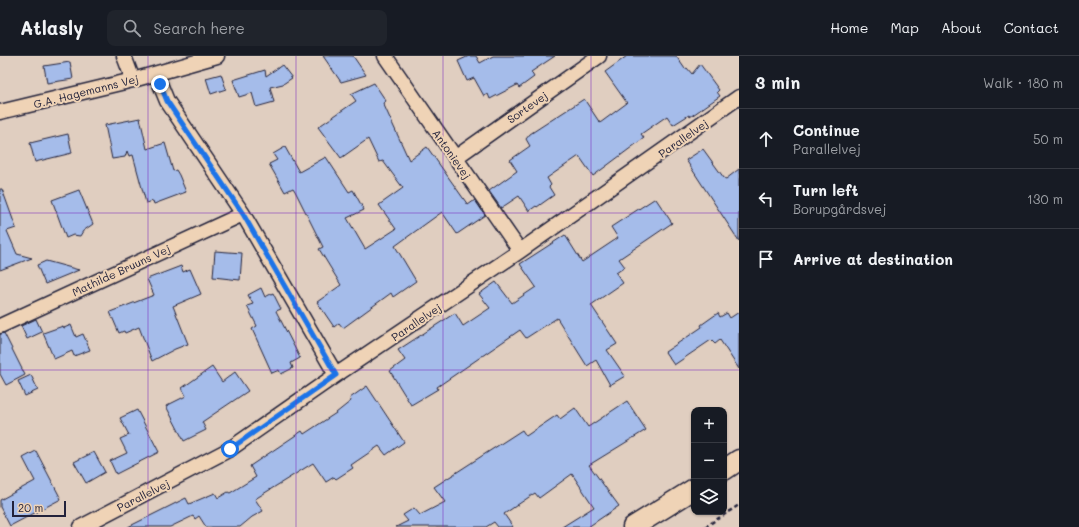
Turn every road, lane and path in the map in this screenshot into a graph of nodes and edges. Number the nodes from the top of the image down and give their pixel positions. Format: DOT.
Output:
graph roads {
  1 [pos="124,56"];
  2 [pos="217,56"];
  3 [pos="385,56"];
  4 [pos="599,56"];
  5 [pos="156,74"];
  6 [pos="134,80"];
  7 [pos="739,97"];
  8 [pos="0,112"];
  9 [pos="455,158"];
  10 [pos="243,214"];
  11 [pos="520,252"];
  12 [pos="0,326"];
  13 [pos="336,375"];
  14 [pos="739,460"];
  15 [pos="727,468"];
  16 [pos="691,491"];
  17 [pos="739,505"];
  18 [pos="81,527"];
  19 [pos="633,527"];
  20 [pos="705,527"];
  1 -- 6 [label="street"];
  2 -- 5 [label="street, G.A. Hagemanns Vej"];
  3 -- 9 [label="street, Antonievej"];
  4 -- 9 [label="street, Sortevej"];
  5 -- 6 [label="street, G.A. Hagemanns Vej"];
  5 -- 10 [label="street"];
  6 -- 8 [label="street, G.A. Hagemanns Vej"];
  7 -- 11 [label="street, Parallelvej"];
  9 -- 11 [label="street, Antonievej"];
  10 -- 12 [label="street, Mathilde Bruuns Vej"];
  10 -- 13 [label="street"];
  11 -- 13 [label="street, Parallelvej"];
  13 -- 18 [label="street, Parallelvej"];
  14 -- 15 [label="main road"];
  16 -- 19 [label="main road"];
  17 -- 20 [label="path"];
}
